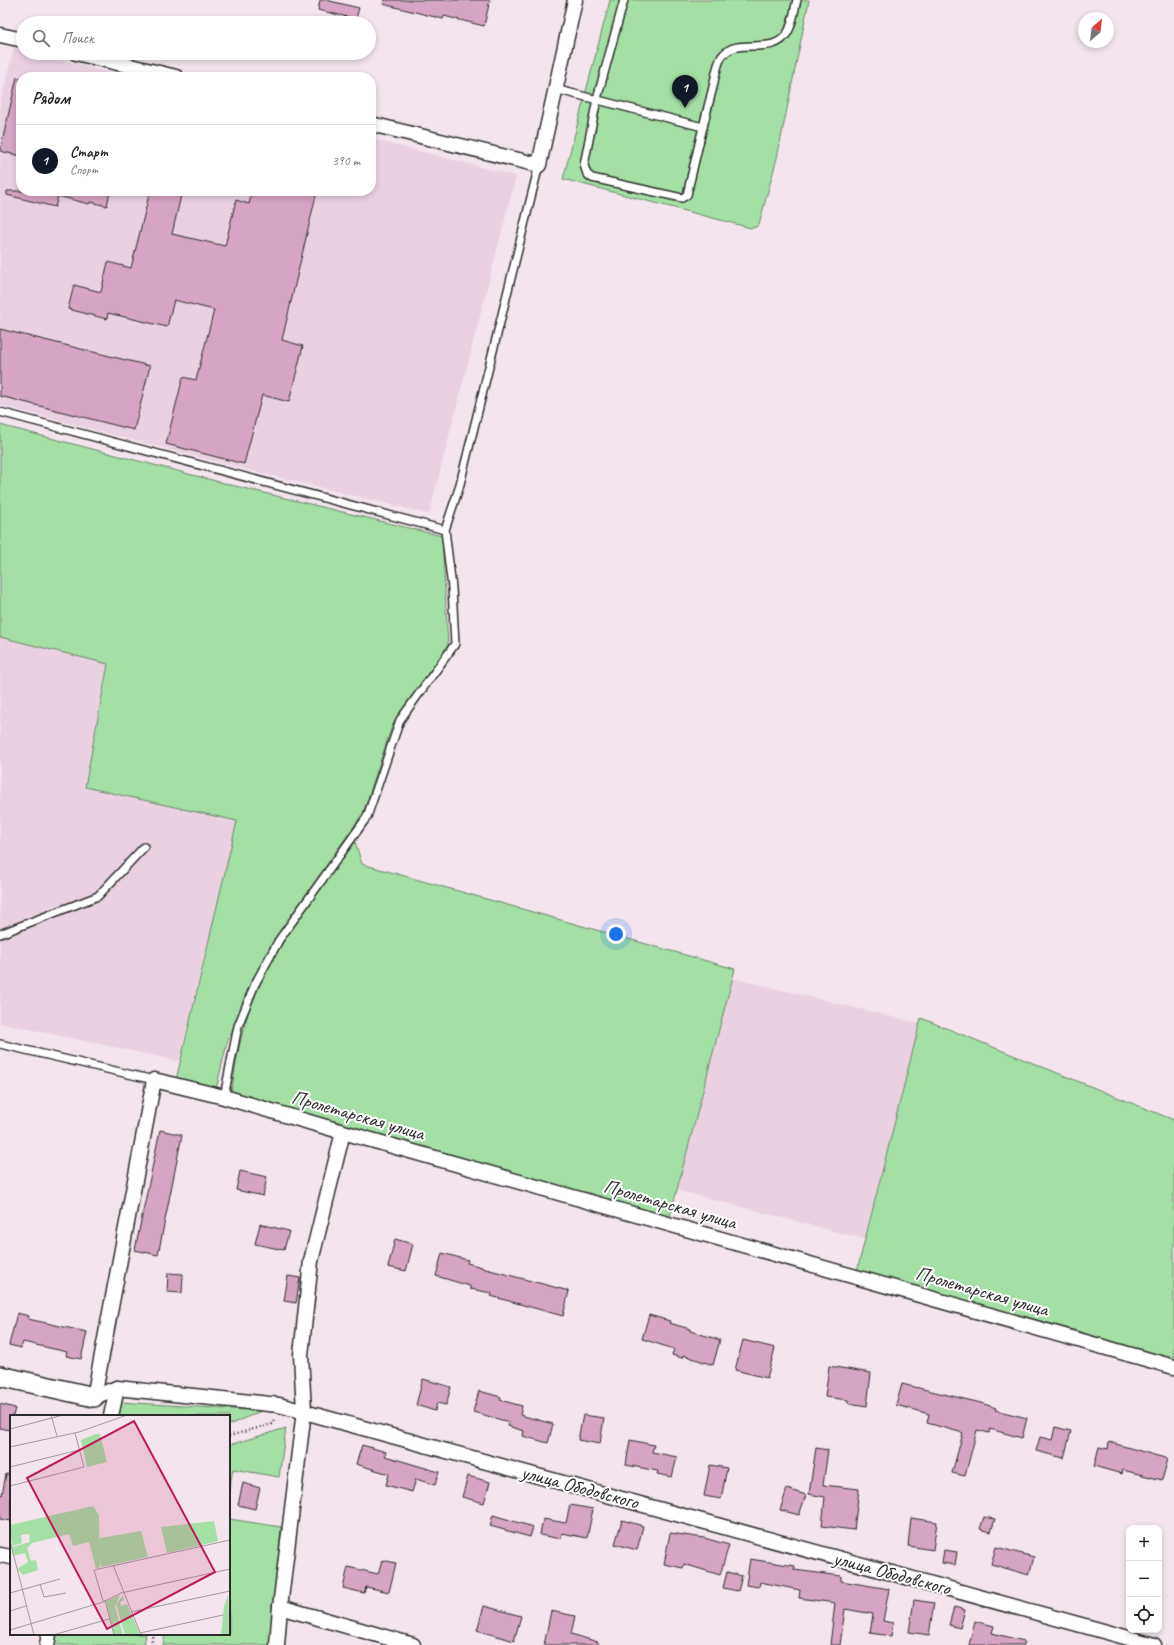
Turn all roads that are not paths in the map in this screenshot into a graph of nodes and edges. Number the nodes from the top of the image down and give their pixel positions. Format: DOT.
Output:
graph roads {
  1 [pos="575,0"];
  2 [pos="624,0"];
  3 [pos="797,0"];
  4 [pos="0,35"];
  5 [pos="16,38"];
  6 [pos="105,60"];
  7 [pos="155,72"];
  8 [pos="555,89"];
  9 [pos="597,99"];
  10 [pos="376,125"];
  11 [pos="702,127"];
  12 [pos="539,165"];
  13 [pos="0,412"];
  14 [pos="445,530"];
  15 [pos="144,847"];
  16 [pos="0,934"];
  17 [pos="0,1044"];
  18 [pos="154,1080"];
  19 [pos="224,1097"];
  20 [pos="343,1132"];
  21 [pos="1174,1366"];
  22 [pos="0,1376"];
  23 [pos="117,1388"];
  24 [pos="94,1397"];
  25 [pos="304,1412"];
  26 [pos="110,1415"];
  27 [pos="0,1555"];
  28 [pos="10,1557"];
  29 [pos="280,1607"];
  30 [pos="49,1635"];
  31 [pos="47,1645"];
  32 [pos="277,1645"];
  33 [pos="412,1645"];
  34 [pos="1154,1645"];
  1 -- 8 [label="street"];
  2 -- 9 [label="lane"];
  3 -- 11 [label="lane"];
  4 -- 5 [label="street"];
  6 -- 7 [label="street"];
  8 -- 9 [label="lane"];
  8 -- 12 [label="street"];
  9 -- 11 [label="lane"];
  9 -- 11 [label="lane"];
  10 -- 12 [label="street"];
  12 -- 14 [label="lane"];
  13 -- 14 [label="lane"];
  14 -- 19 [label="lane"];
  15 -- 16 [label="lane"];
  17 -- 18 [label="lane"];
  18 -- 19 [label="street, Пролетарская улица"];
  18 -- 24 [label="street"];
  19 -- 20 [label="street, Пролетарская улица"];
  20 -- 21 [label="street, Пролетарская улица"];
  20 -- 25 [label="street"];
  22 -- 24 [label="street"];
  23 -- 24 [label="street, улица Ободовского"];
  23 -- 25 [label="street, улица Ободовского"];
  23 -- 26 [label="street"];
  25 -- 29 [label="street"];
  25 -- 34 [label="street, улица Ободовского"];
  27 -- 28 [label="street"];
  29 -- 32 [label="street"];
  29 -- 33 [label="street"];
  30 -- 31 [label="street"];
}
